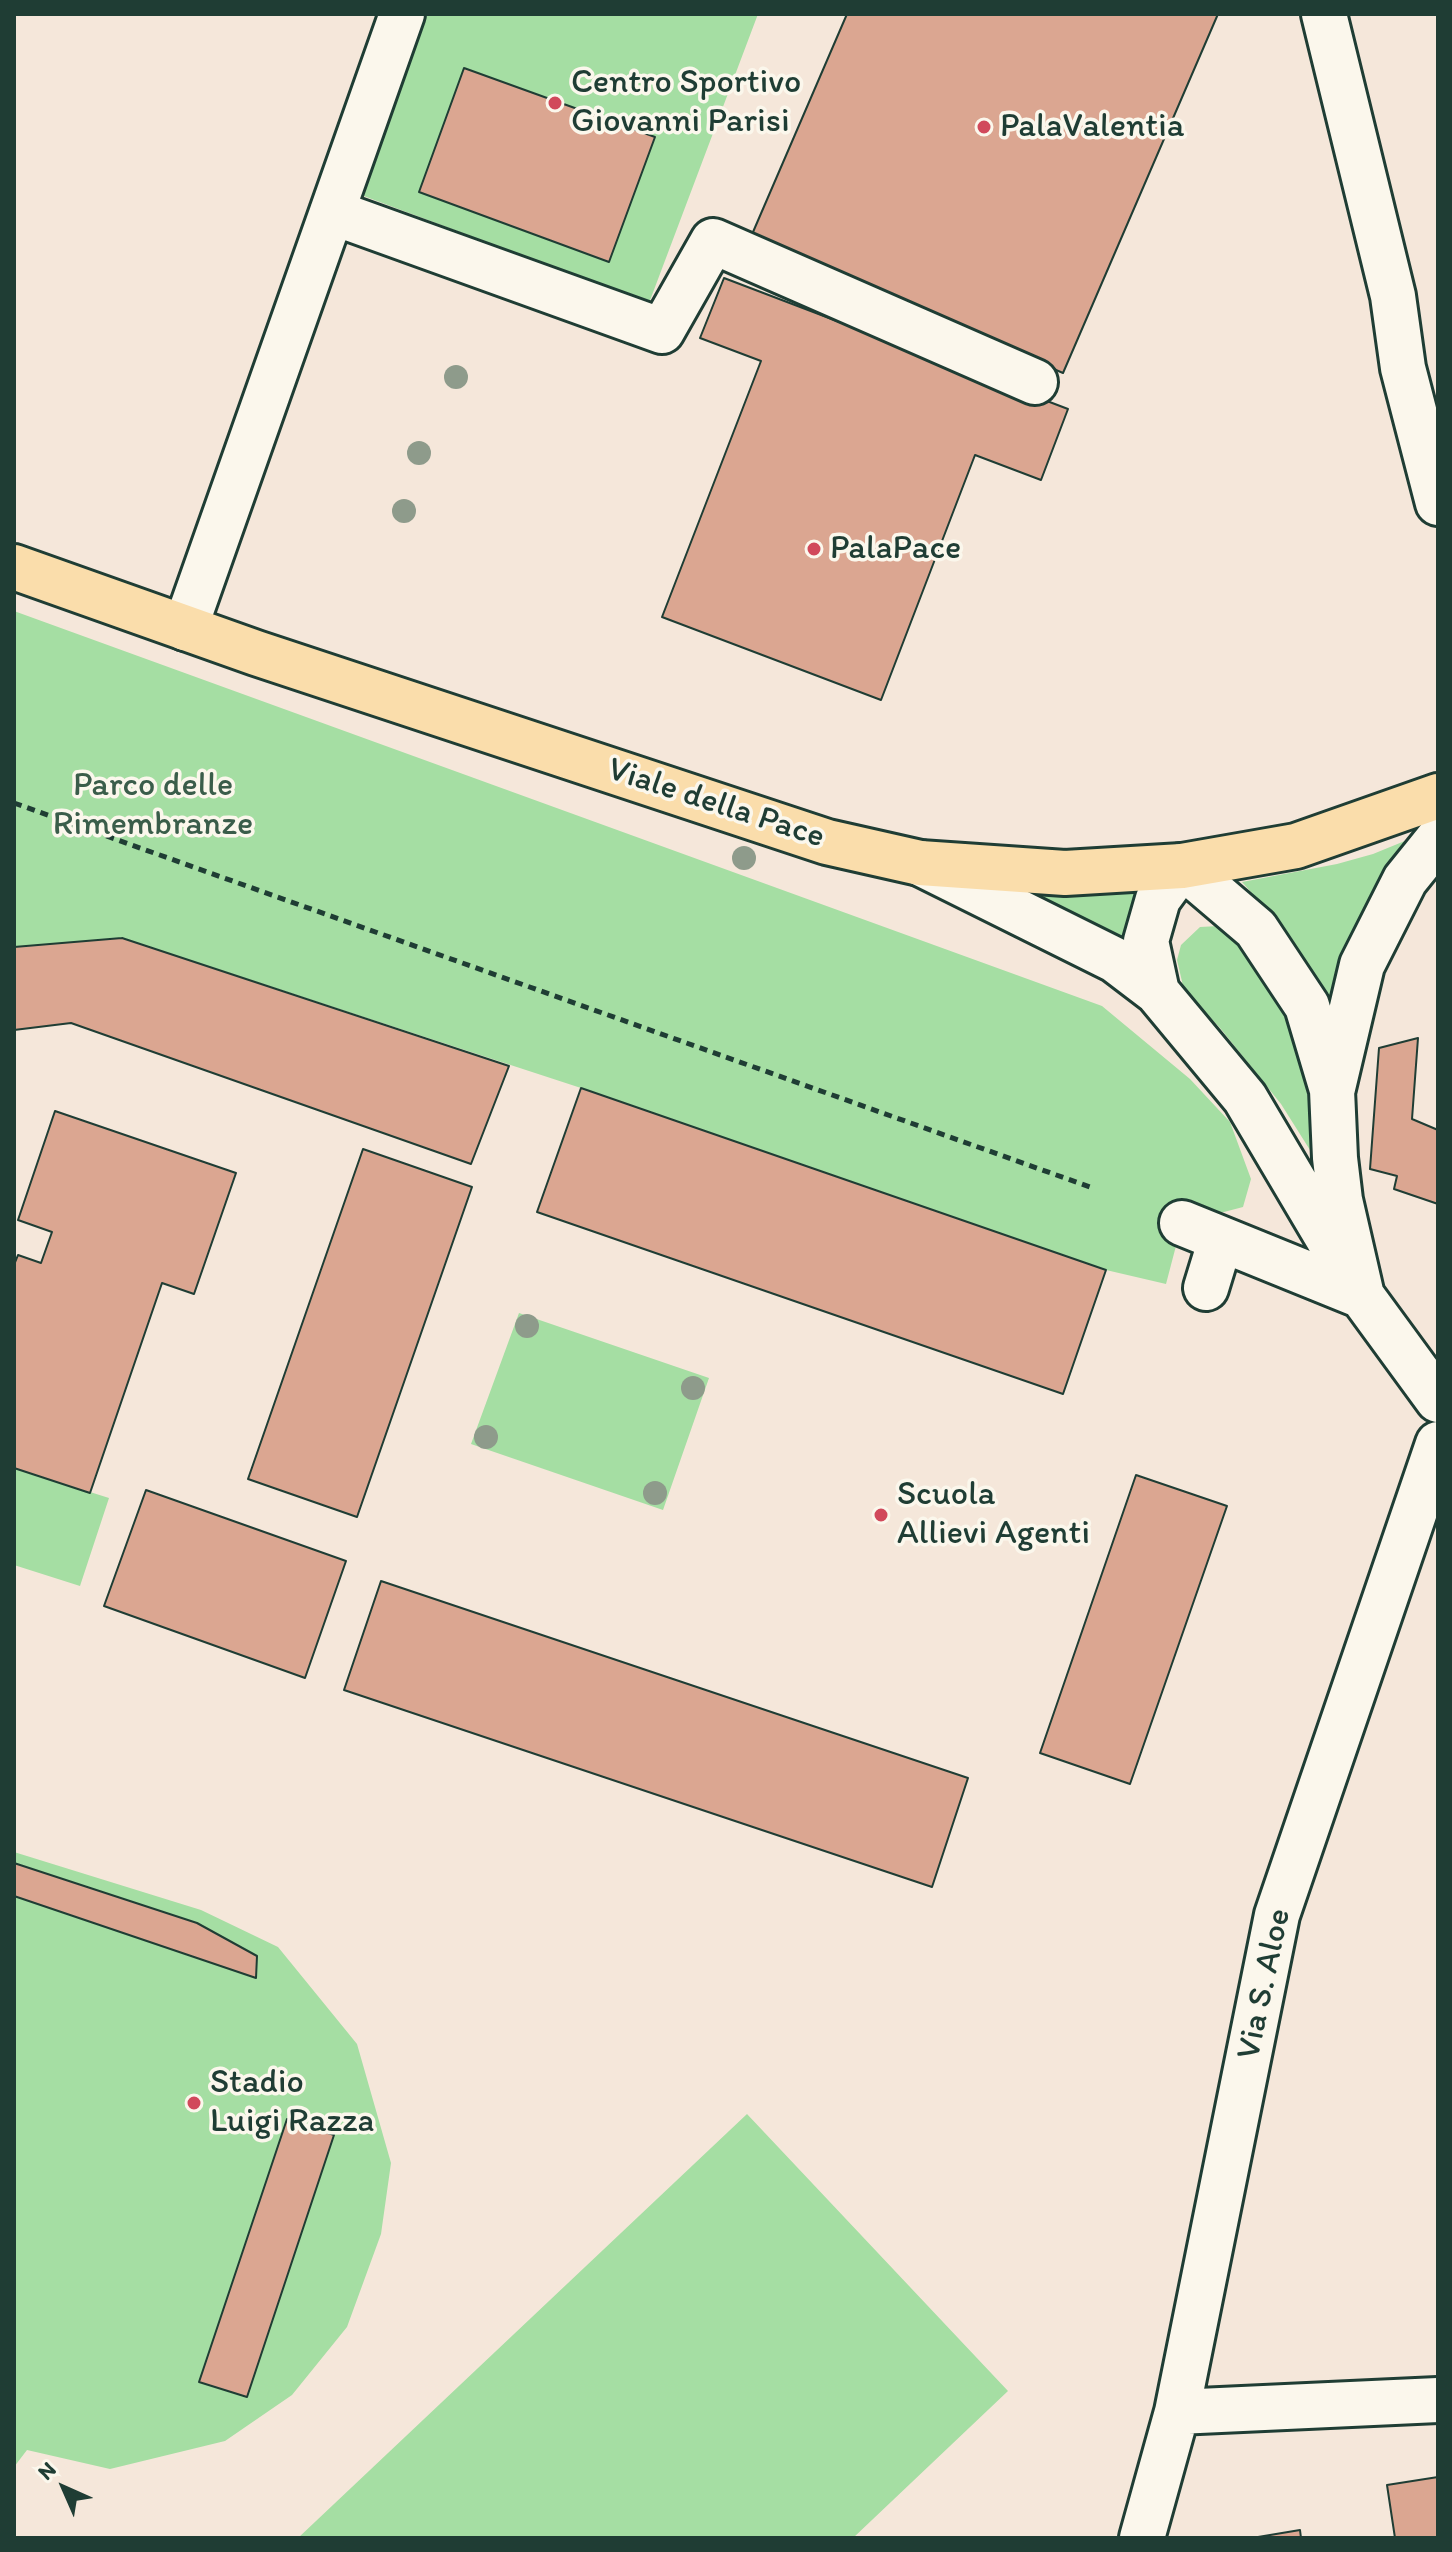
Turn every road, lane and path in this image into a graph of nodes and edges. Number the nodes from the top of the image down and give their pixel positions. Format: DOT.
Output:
graph roads {
  1 [pos="402,14"];
  2 [pos="1324,14"];
  3 [pos="332,212"];
  4 [pos="1035,382"];
  5 [pos="1438,503"];
  6 [pos="14,567"];
  7 [pos="185,628"];
  8 [pos="1438,796"];
  9 [pos="14,803"];
  10 [pos="1438,839"];
  11 [pos="920,863"];
  12 [pos="1182,866"];
  13 [pos="1157,992"];
  14 [pos="1332,1090"];
  15 [pos="1090,1187"];
  16 [pos="1182,1223"];
  17 [pos="1221,1239"];
  18 [pos="1206,1288"];
  19 [pos="1362,1296"];
  20 [pos="1438,1400"];
  21 [pos="1438,1444"];
  22 [pos="1438,2400"];
  23 [pos="1177,2412"];
  24 [pos="1142,2538"];
  1 -- 3 [label="street"];
  2 -- 5 [label="street"];
  3 -- 4 [label="street"];
  3 -- 7 [label="street"];
  6 -- 7 [label="main road, Viale della Pace"];
  7 -- 11 [label="main road, Viale della Pace"];
  8 -- 12 [label="main road, Viale della Pace"];
  9 -- 15 [label="path"];
  10 -- 14 [label="street"];
  11 -- 12 [label="main road, Viale della Pace"];
  11 -- 13 [label="street"];
  12 -- 13 [label="street"];
  12 -- 14 [label="street"];
  13 -- 19 [label="street"];
  14 -- 19 [label="street"];
  16 -- 17 [label="street"];
  17 -- 18 [label="street"];
  17 -- 19 [label="street"];
  19 -- 20 [label="street"];
  21 -- 23 [label="street, Via S. Aloe"];
  22 -- 23 [label="street"];
  23 -- 24 [label="street, Via S. Aloe"];
}
